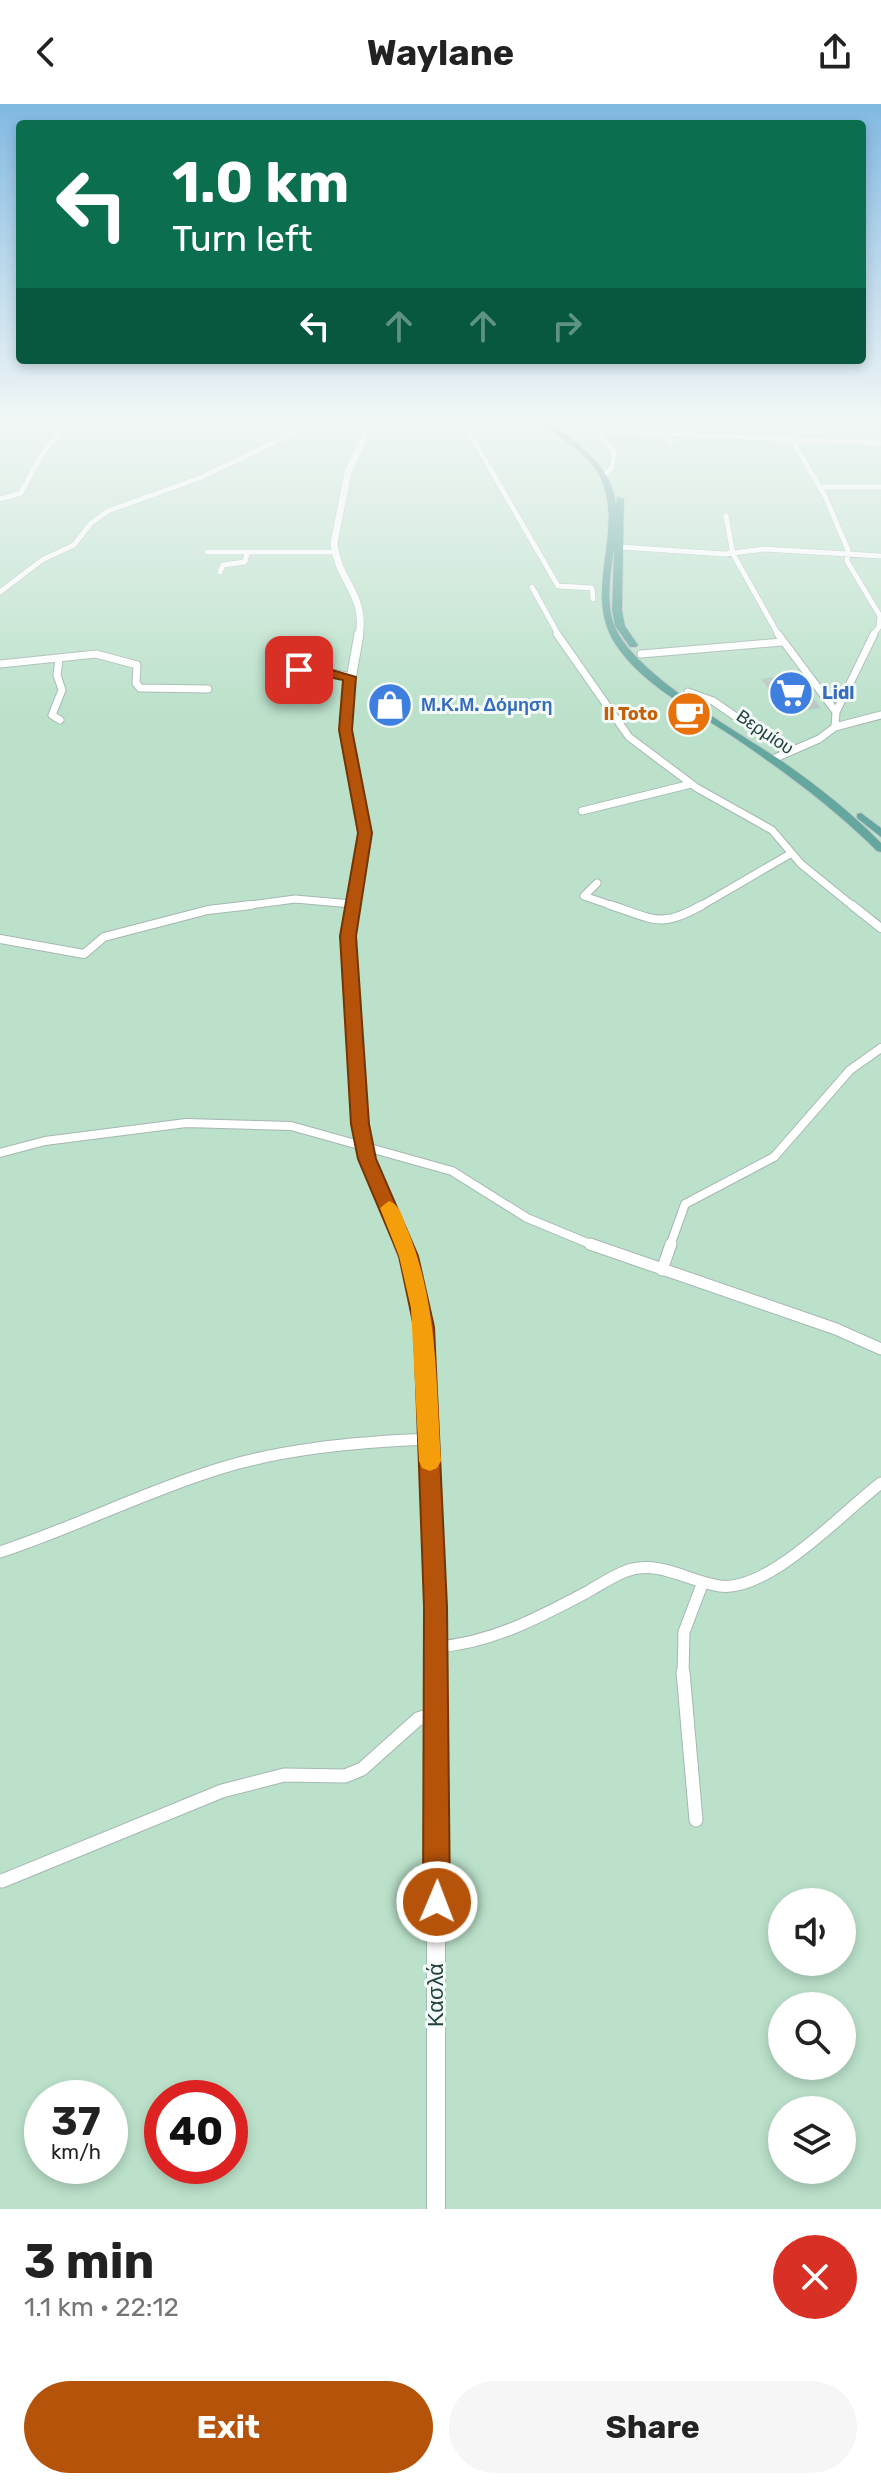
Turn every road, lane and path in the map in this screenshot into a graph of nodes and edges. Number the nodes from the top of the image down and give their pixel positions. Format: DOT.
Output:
graph roads {
  1 [pos="98,518"];
  2 [pos="339,518"];
  3 [pos="519,518"];
  4 [pos="611,518"];
  5 [pos="620,518"];
  6 [pos="726,518"];
  7 [pos="833,518"];
  8 [pos="620,547"];
  9 [pos="207,552"];
  10 [pos="334,552"];
  11 [pos="247,553"];
  12 [pos="733,554"];
  13 [pos="847,556"];
  14 [pos="881,556"];
  15 [pos="220,572"];
  16 [pos="532,587"];
  17 [pos="0,592"];
  18 [pos="593,599"];
  19 [pos="880,616"];
  20 [pos="782,642"];
  21 [pos="641,654"];
  22 [pos="59,659"];
  23 [pos="0,664"];
  24 [pos="299,670"];
  25 [pos="350,677"];
  26 [pos="208,689"];
  27 [pos="836,712"];
  28 [pos="881,715"];
  29 [pos="60,720"];
  30 [pos="835,727"];
  31 [pos="780,756"];
  32 [pos="691,784"];
  33 [pos="582,811"];
  34 [pos="875,830"];
  35 [pos="881,849"];
  36 [pos="790,854"];
  37 [pos="597,883"];
  38 [pos="352,904"];
  39 [pos="881,928"];
  40 [pos="0,939"];
  41 [pos="881,1048"];
  42 [pos="364,1149"];
  43 [pos="0,1153"];
  44 [pos="662,1270"];
  45 [pos="881,1349"];
  46 [pos="429,1439"];
  47 [pos="881,1483"];
  48 [pos="0,1552"];
  49 [pos="703,1582"];
  50 [pos="436,1647"];
  51 [pos="437,1713"];
  52 [pos="696,1820"];
  53 [pos="2,1881"];
  54 [pos="436,2209"];
  1 -- 17 [label="street"];
  2 -- 10 [label="street"];
  3 -- 18 [label="street"];
  4 -- 31 [label="main road, Βερμίου"];
  5 -- 8 [label="main road, Βερμίου"];
  6 -- 12 [label="street"];
  7 -- 13 [label="street"];
  8 -- 12 [label="street"];
  8 -- 21 [label="main road, Βερμίου"];
  9 -- 11 [label="street"];
  10 -- 11 [label="street"];
  10 -- 25 [label="street, Κασλά"];
  11 -- 15 [label="street"];
  12 -- 13 [label="street"];
  12 -- 20 [label="street"];
  13 -- 14 [label="street"];
  13 -- 19 [label="street"];
  16 -- 32 [label="street"];
  19 -- 27 [label="street"];
  20 -- 21 [label="street"];
  20 -- 27 [label="street"];
  21 -- 31 [label="main road, Βερμίου"];
  22 -- 23 [label="street"];
  22 -- 26 [label="street"];
  22 -- 29 [label="street"];
  24 -- 25 [label="street"];
  25 -- 38 [label="street, Κασλά"];
  27 -- 30 [label="street"];
  28 -- 30 [label="street"];
  30 -- 31 [label="street"];
  31 -- 34 [label="main road, Βερμίου"];
  32 -- 33 [label="street"];
  32 -- 36 [label="street"];
  34 -- 35 [label="main road, Βερμίου"];
  36 -- 37 [label="street"];
  36 -- 39 [label="street"];
  38 -- 40 [label="street"];
  38 -- 42 [label="street, Κασλά"];
  41 -- 44 [label="street"];
  42 -- 43 [label="street"];
  42 -- 44 [label="street"];
  42 -- 46 [label="street, Κασλά"];
  44 -- 45 [label="street"];
  46 -- 48 [label="street"];
  46 -- 50 [label="street, Κασλά"];
  47 -- 49 [label="street"];
  49 -- 50 [label="street"];
  49 -- 52 [label="street"];
  50 -- 51 [label="street, Κασλά"];
  51 -- 53 [label="street"];
  51 -- 54 [label="street, Κασλά"];
}
